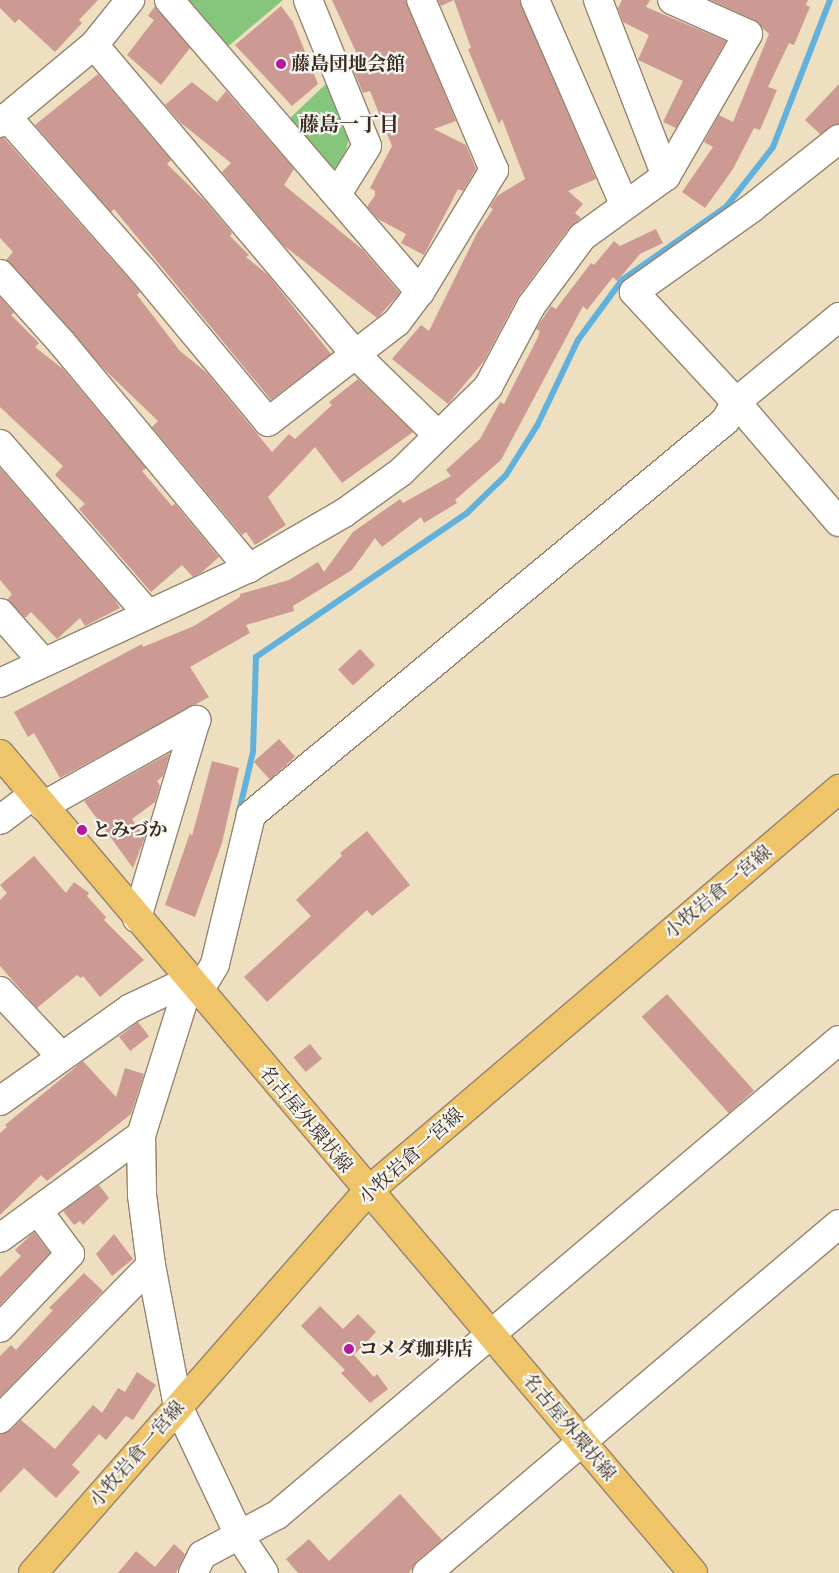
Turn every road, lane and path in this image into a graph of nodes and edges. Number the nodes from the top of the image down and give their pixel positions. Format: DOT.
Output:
graph roads {
  1 [pos="130,0"];
  2 [pos="169,0"];
  3 [pos="308,0"];
  4 [pos="421,0"];
  5 [pos="535,0"];
  6 [pos="598,0"];
  7 [pos="672,0"];
  8 [pos="94,45"];
  9 [pos="4,120"];
  10 [pos="839,139"];
  11 [pos="666,176"];
  12 [pos="337,194"];
  13 [pos="624,204"];
  14 [pos="0,274"];
  15 [pos="420,292"];
  16 [pos="839,317"];
  17 [pos="357,356"];
  18 [pos="736,402"];
  19 [pos="438,434"];
  20 [pos="0,444"];
  21 [pos="839,522"];
  22 [pos="249,568"];
  23 [pos="146,612"];
  24 [pos="0,613"];
  25 [pos="43,662"];
  26 [pos="0,683"];
  27 [pos="0,754"];
  28 [pos="839,790"];
  29 [pos="38,800"];
  30 [pos="0,820"];
  31 [pos="137,918"];
  32 [pos="195,985"];
  33 [pos="0,990"];
  34 [pos="839,1040"];
  35 [pos="61,1056"];
  36 [pos="0,1101"];
  37 [pos="141,1134"];
  38 [pos="367,1192"];
  39 [pos="38,1211"];
  40 [pos="839,1224"];
  41 [pos="0,1238"];
  42 [pos="151,1265"];
  43 [pos="0,1328"];
  44 [pos="492,1334"];
  45 [pos="178,1406"];
  46 [pos="0,1419"];
  47 [pos="582,1442"];
  48 [pos="240,1537"];
  49 [pos="33,1573"];
  50 [pos="193,1573"];
  51 [pos="264,1573"];
  52 [pos="427,1573"];
  53 [pos="693,1573"];
  1 -- 8 [label="street"];
  2 -- 12 [label="street"];
  3 -- 12 [label="street"];
  4 -- 15 [label="street"];
  5 -- 13 [label="street"];
  6 -- 11 [label="street"];
  7 -- 11 [label="street"];
  8 -- 9 [label="street"];
  8 -- 17 [label="street"];
  9 -- 17 [label="street"];
  10 -- 18 [label="street"];
  11 -- 13 [label="street"];
  12 -- 15 [label="street"];
  13 -- 19 [label="street"];
  14 -- 22 [label="street"];
  15 -- 17 [label="street"];
  16 -- 18 [label="street"];
  17 -- 19 [label="street"];
  18 -- 21 [label="street"];
  18 -- 32 [label="street"];
  19 -- 22 [label="street"];
  20 -- 23 [label="street"];
  22 -- 23 [label="street"];
  23 -- 25 [label="street"];
  24 -- 25 [label="street"];
  25 -- 26 [label="street"];
  27 -- 29 [label="main road, 名古屋外環状線"];
  28 -- 38 [label="main road, 小牧岩倉一宮線"];
  29 -- 30 [label="street"];
  29 -- 31 [label="main road, 名古屋外環状線"];
  29 -- 31 [label="street"];
  31 -- 32 [label="main road, 名古屋外環状線"];
  32 -- 35 [label="street"];
  32 -- 37 [label="street"];
  32 -- 38 [label="main road, 名古屋外環状線"];
  33 -- 35 [label="street"];
  34 -- 44 [label="street"];
  35 -- 36 [label="street"];
  37 -- 39 [label="street"];
  37 -- 42 [label="street"];
  38 -- 44 [label="main road, 名古屋外環状線"];
  38 -- 45 [label="main road, 小牧岩倉一宮線"];
  39 -- 41 [label="street"];
  39 -- 43 [label="street"];
  40 -- 47 [label="street"];
  42 -- 45 [label="street"];
  42 -- 46 [label="street"];
  44 -- 47 [label="main road, 名古屋外環状線"];
  44 -- 48 [label="street"];
  45 -- 48 [label="street"];
  45 -- 49 [label="main road, 小牧岩倉一宮線"];
  47 -- 52 [label="street"];
  47 -- 53 [label="main road, 名古屋外環状線"];
  48 -- 50 [label="street"];
  48 -- 51 [label="street"];
}
